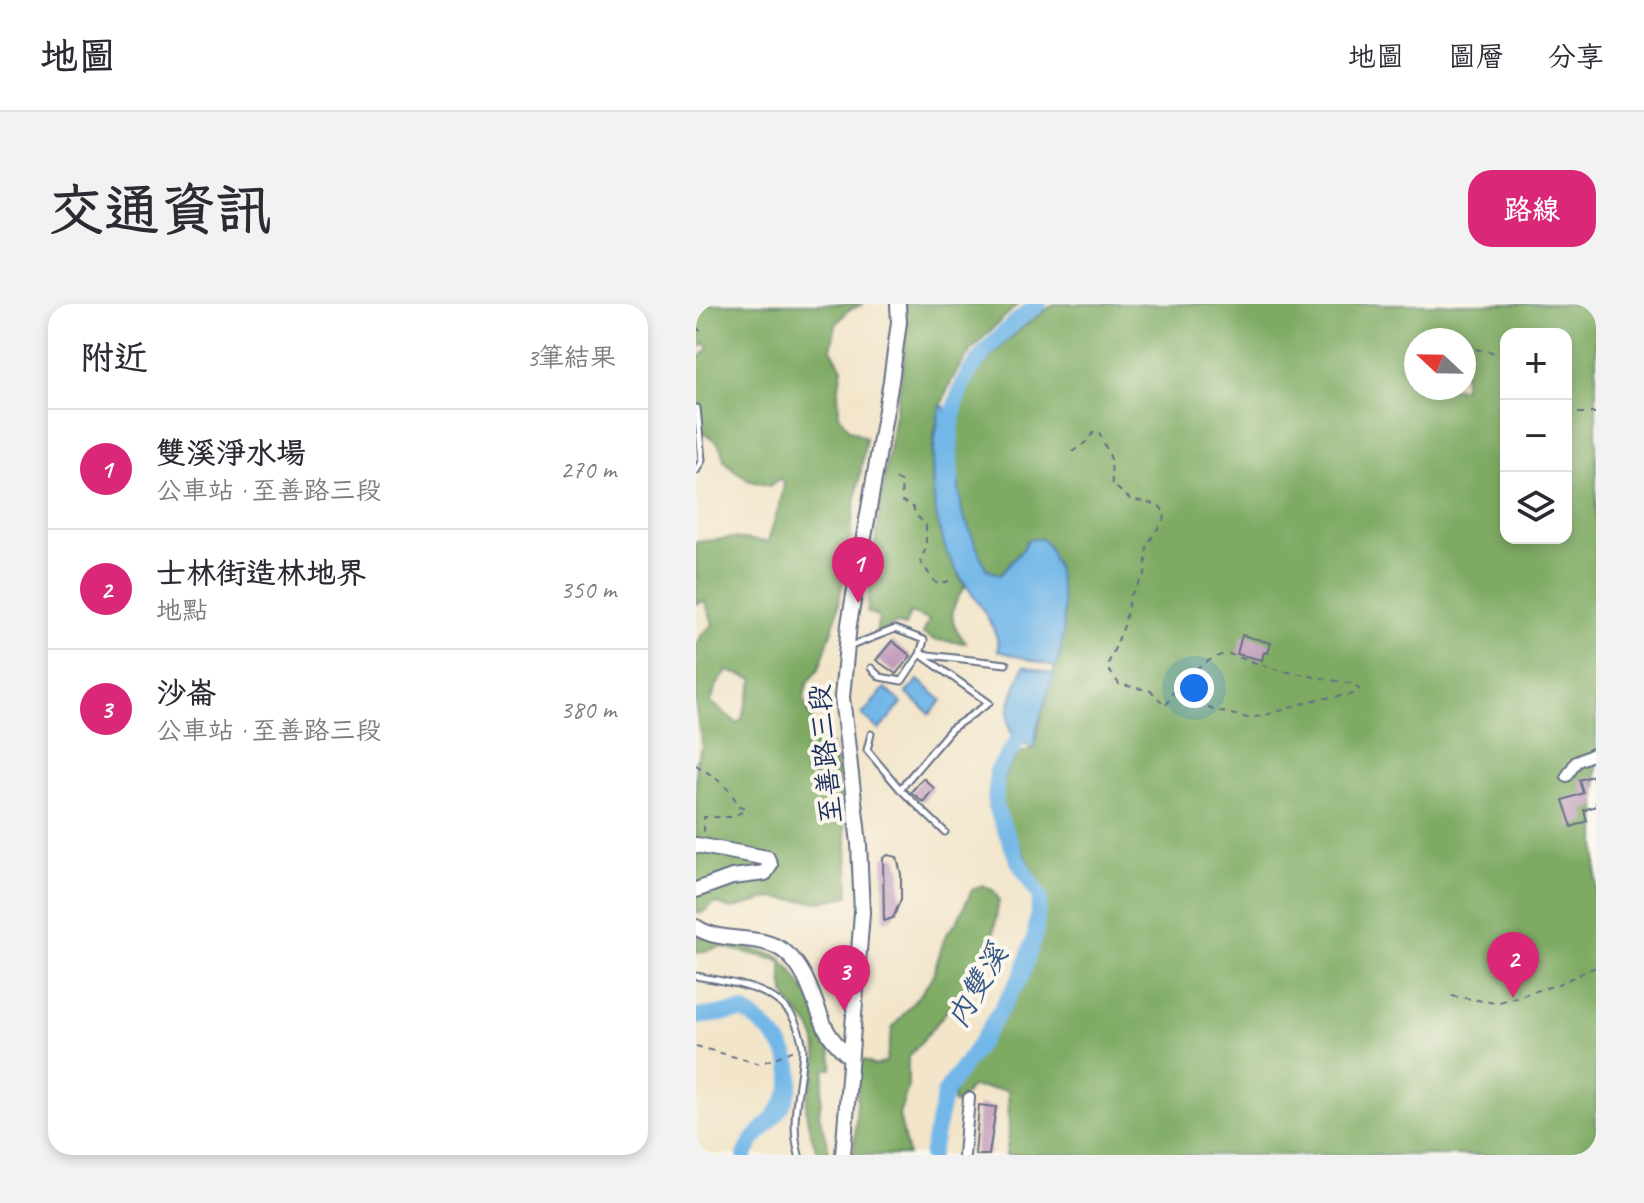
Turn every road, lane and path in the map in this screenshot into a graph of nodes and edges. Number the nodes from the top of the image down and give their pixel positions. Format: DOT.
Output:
graph roads {
  1 [pos="898,304"];
  2 [pos="696,327"];
  3 [pos="696,336"];
  4 [pos="1476,350"];
  5 [pos="1500,356"];
  6 [pos="697,408"];
  7 [pos="1572,413"];
  8 [pos="1596,413"];
  9 [pos="1072,452"];
  10 [pos="696,471"];
  11 [pos="896,479"];
  12 [pos="949,581"];
  13 [pos="846,647"];
  14 [pos="920,654"];
  15 [pos="1006,664"];
  16 [pos="871,668"];
  17 [pos="1175,689"];
  18 [pos="871,734"];
  19 [pos="1596,753"];
  20 [pos="696,765"];
  21 [pos="1567,776"];
  22 [pos="900,789"];
  23 [pos="945,832"];
  24 [pos="699,842"];
  25 [pos="696,890"];
  26 [pos="696,927"];
  27 [pos="1596,967"];
  28 [pos="696,976"];
  29 [pos="1452,996"];
  30 [pos="696,1046"];
  31 [pos="793,1050"];
  32 [pos="850,1057"];
  33 [pos="969,1098"];
  34 [pos="799,1155"];
  35 [pos="843,1155"];
  36 [pos="964,1155"];
  1 -- 13 [label="street, 至善路三段"];
  2 -- 3 [label="path"];
  4 -- 5 [label="path"];
  6 -- 10 [label="lane"];
  7 -- 8 [label="path"];
  9 -- 17 [label="path"];
  11 -- 12 [label="path"];
  13 -- 14 [label="lane"];
  13 -- 32 [label="street, 至善路三段"];
  14 -- 15 [label="lane"];
  14 -- 16 [label="lane"];
  14 -- 22 [label="lane"];
  17 -- 17 [label="path"];
  18 -- 22 [label="lane"];
  19 -- 21 [label="street"];
  20 -- 24 [label="path"];
  22 -- 23 [label="lane"];
  24 -- 25 [label="street"];
  26 -- 32 [label="street"];
  27 -- 29 [label="path"];
  28 -- 34 [label="lane"];
  30 -- 31 [label="path"];
  32 -- 35 [label="street, 至善路三段"];
  33 -- 36 [label="street"];
}
